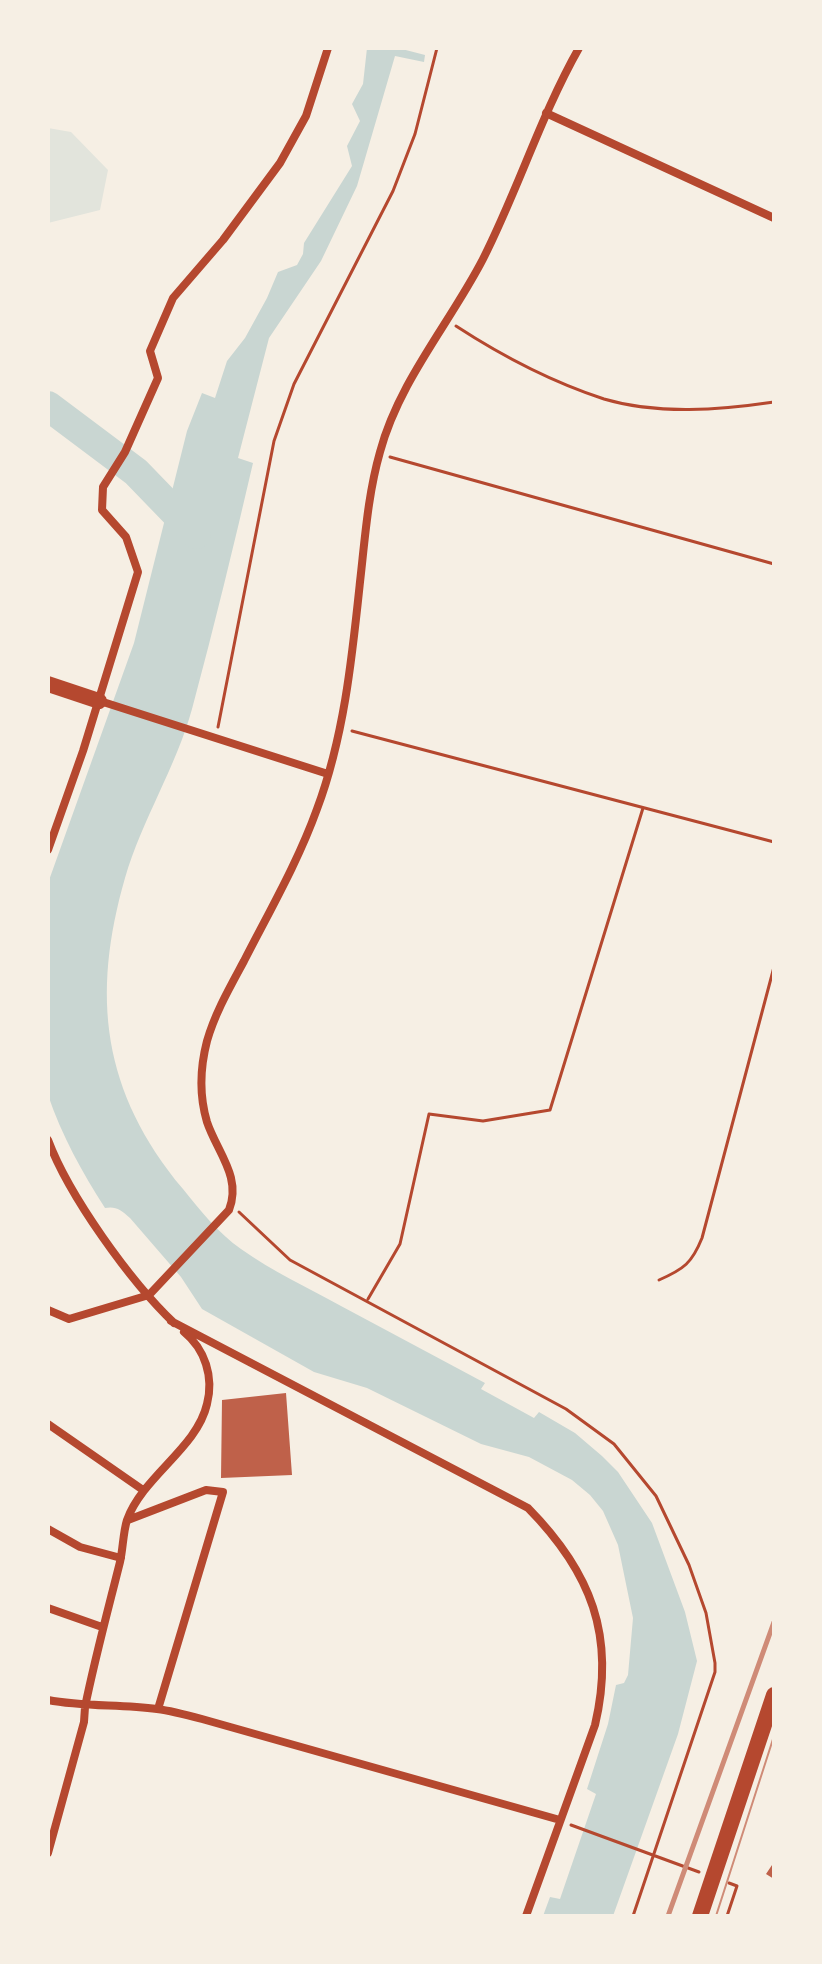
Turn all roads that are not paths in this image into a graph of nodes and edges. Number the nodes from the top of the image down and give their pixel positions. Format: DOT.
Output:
graph roads {
  1 [pos="328,48"];
  2 [pos="579,48"];
  3 [pos="546,113"];
  4 [pos="774,218"];
  5 [pos="48,684"];
  6 [pos="99,701"];
  7 [pos="328,774"];
  8 [pos="48,850"];
  9 [pos="48,1140"];
  10 [pos="149,1295"];
  11 [pos="48,1310"];
  12 [pos="171,1321"];
  13 [pos="48,1424"];
  14 [pos="143,1490"];
  15 [pos="127,1520"];
  16 [pos="48,1529"];
  17 [pos="121,1558"];
  18 [pos="48,1608"];
  19 [pos="102,1627"];
  20 [pos="774,1695"];
  21 [pos="48,1700"];
  22 [pos="85,1707"];
  23 [pos="158,1709"];
  24 [pos="564,1822"];
  25 [pos="48,1853"];
  26 [pos="526,1916"];
  27 [pos="700,1916"];
  1 -- 6 [label="street"];
  2 -- 3 [label="street"];
  3 -- 4 [label="street"];
  3 -- 7 [label="street"];
  5 -- 6 [label="highway"];
  6 -- 7 [label="street"];
  6 -- 8 [label="street"];
  7 -- 10 [label="street"];
  9 -- 10 [label="street"];
  10 -- 11 [label="street"];
  10 -- 12 [label="street"];
  12 -- 14 [label="street"];
  12 -- 24 [label="street"];
  13 -- 14 [label="street"];
  14 -- 15 [label="street"];
  15 -- 17 [label="street"];
  15 -- 23 [label="street"];
  16 -- 17 [label="street"];
  17 -- 19 [label="street"];
  18 -- 19 [label="street"];
  19 -- 22 [label="street"];
  20 -- 27 [label="highway"];
  21 -- 22 [label="street"];
  22 -- 23 [label="street"];
  22 -- 25 [label="street"];
  23 -- 24 [label="street"];
  24 -- 26 [label="street"];
}
